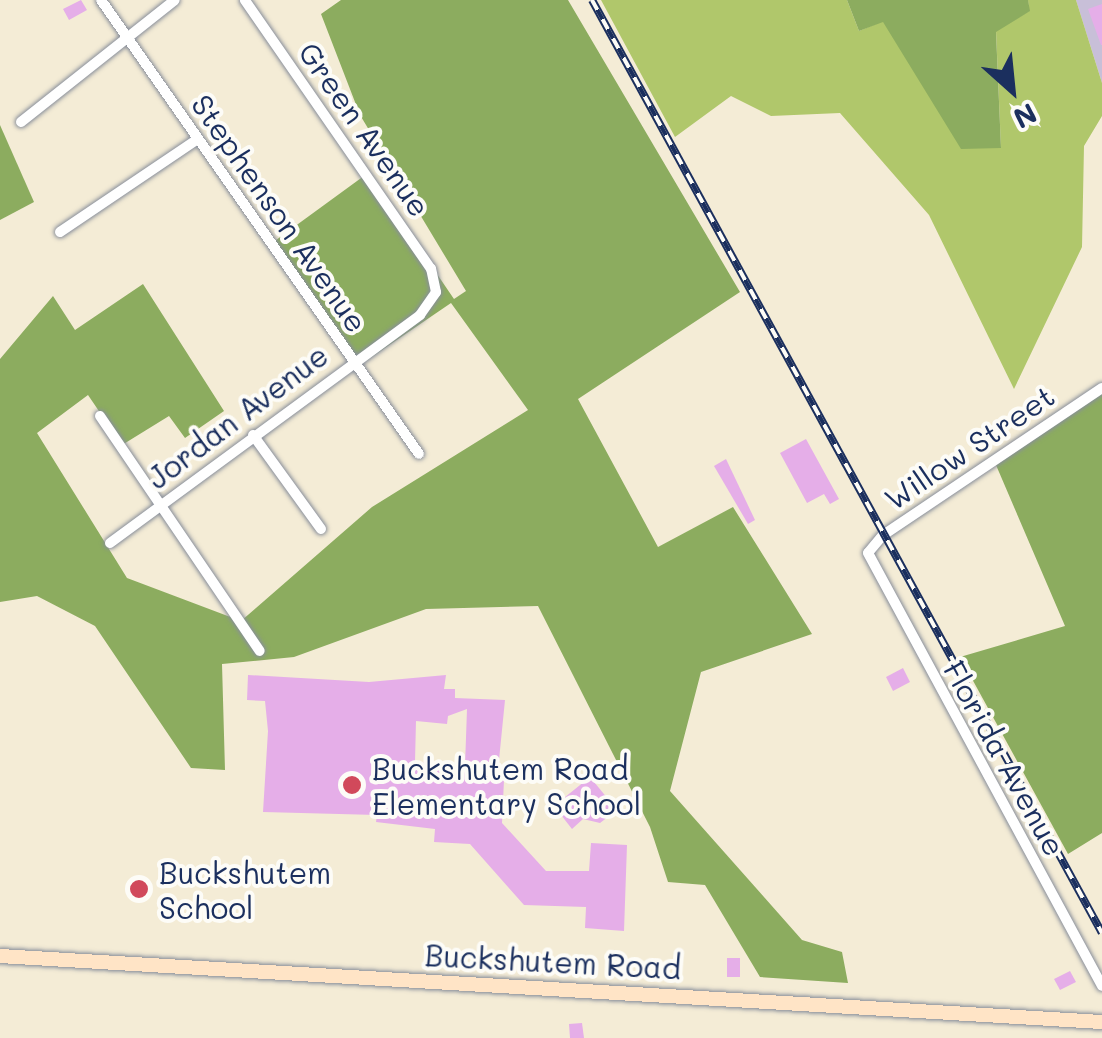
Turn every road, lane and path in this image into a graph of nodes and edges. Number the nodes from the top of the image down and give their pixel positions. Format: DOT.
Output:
graph roads {
  1 [pos="101,0"];
  2 [pos="176,0"];
  3 [pos="245,0"];
  4 [pos="127,38"];
  5 [pos="22,122"];
  6 [pos="198,138"];
  7 [pos="60,232"];
  8 [pos="436,290"];
  9 [pos="353,361"];
  10 [pos="1102,388"];
  11 [pos="100,416"];
  12 [pos="253,434"];
  13 [pos="419,454"];
  14 [pos="160,505"];
  15 [pos="321,529"];
  16 [pos="110,543"];
  17 [pos="868,552"];
  18 [pos="260,651"];
  19 [pos="0,956"];
  20 [pos="1102,986"];
  21 [pos="1102,1022"];
  1 -- 4 [label="street, Stephenson Avenue"];
  2 -- 4 [label="street"];
  3 -- 8 [label="street, Green Avenue"];
  4 -- 5 [label="street"];
  4 -- 6 [label="street, Stephenson Avenue"];
  6 -- 7 [label="street"];
  6 -- 9 [label="street, Stephenson Avenue"];
  8 -- 9 [label="street, Jordan Avenue"];
  9 -- 12 [label="street, Jordan Avenue"];
  9 -- 13 [label="street, Stephenson Avenue"];
  10 -- 17 [label="street, Willow Street"];
  11 -- 14 [label="street"];
  12 -- 14 [label="street, Jordan Avenue"];
  12 -- 15 [label="street"];
  14 -- 16 [label="street, Jordan Avenue"];
  14 -- 18 [label="street"];
  17 -- 20 [label="street, Florida Avenue"];
  19 -- 21 [label="main road, Buckshutem Road"];
}
